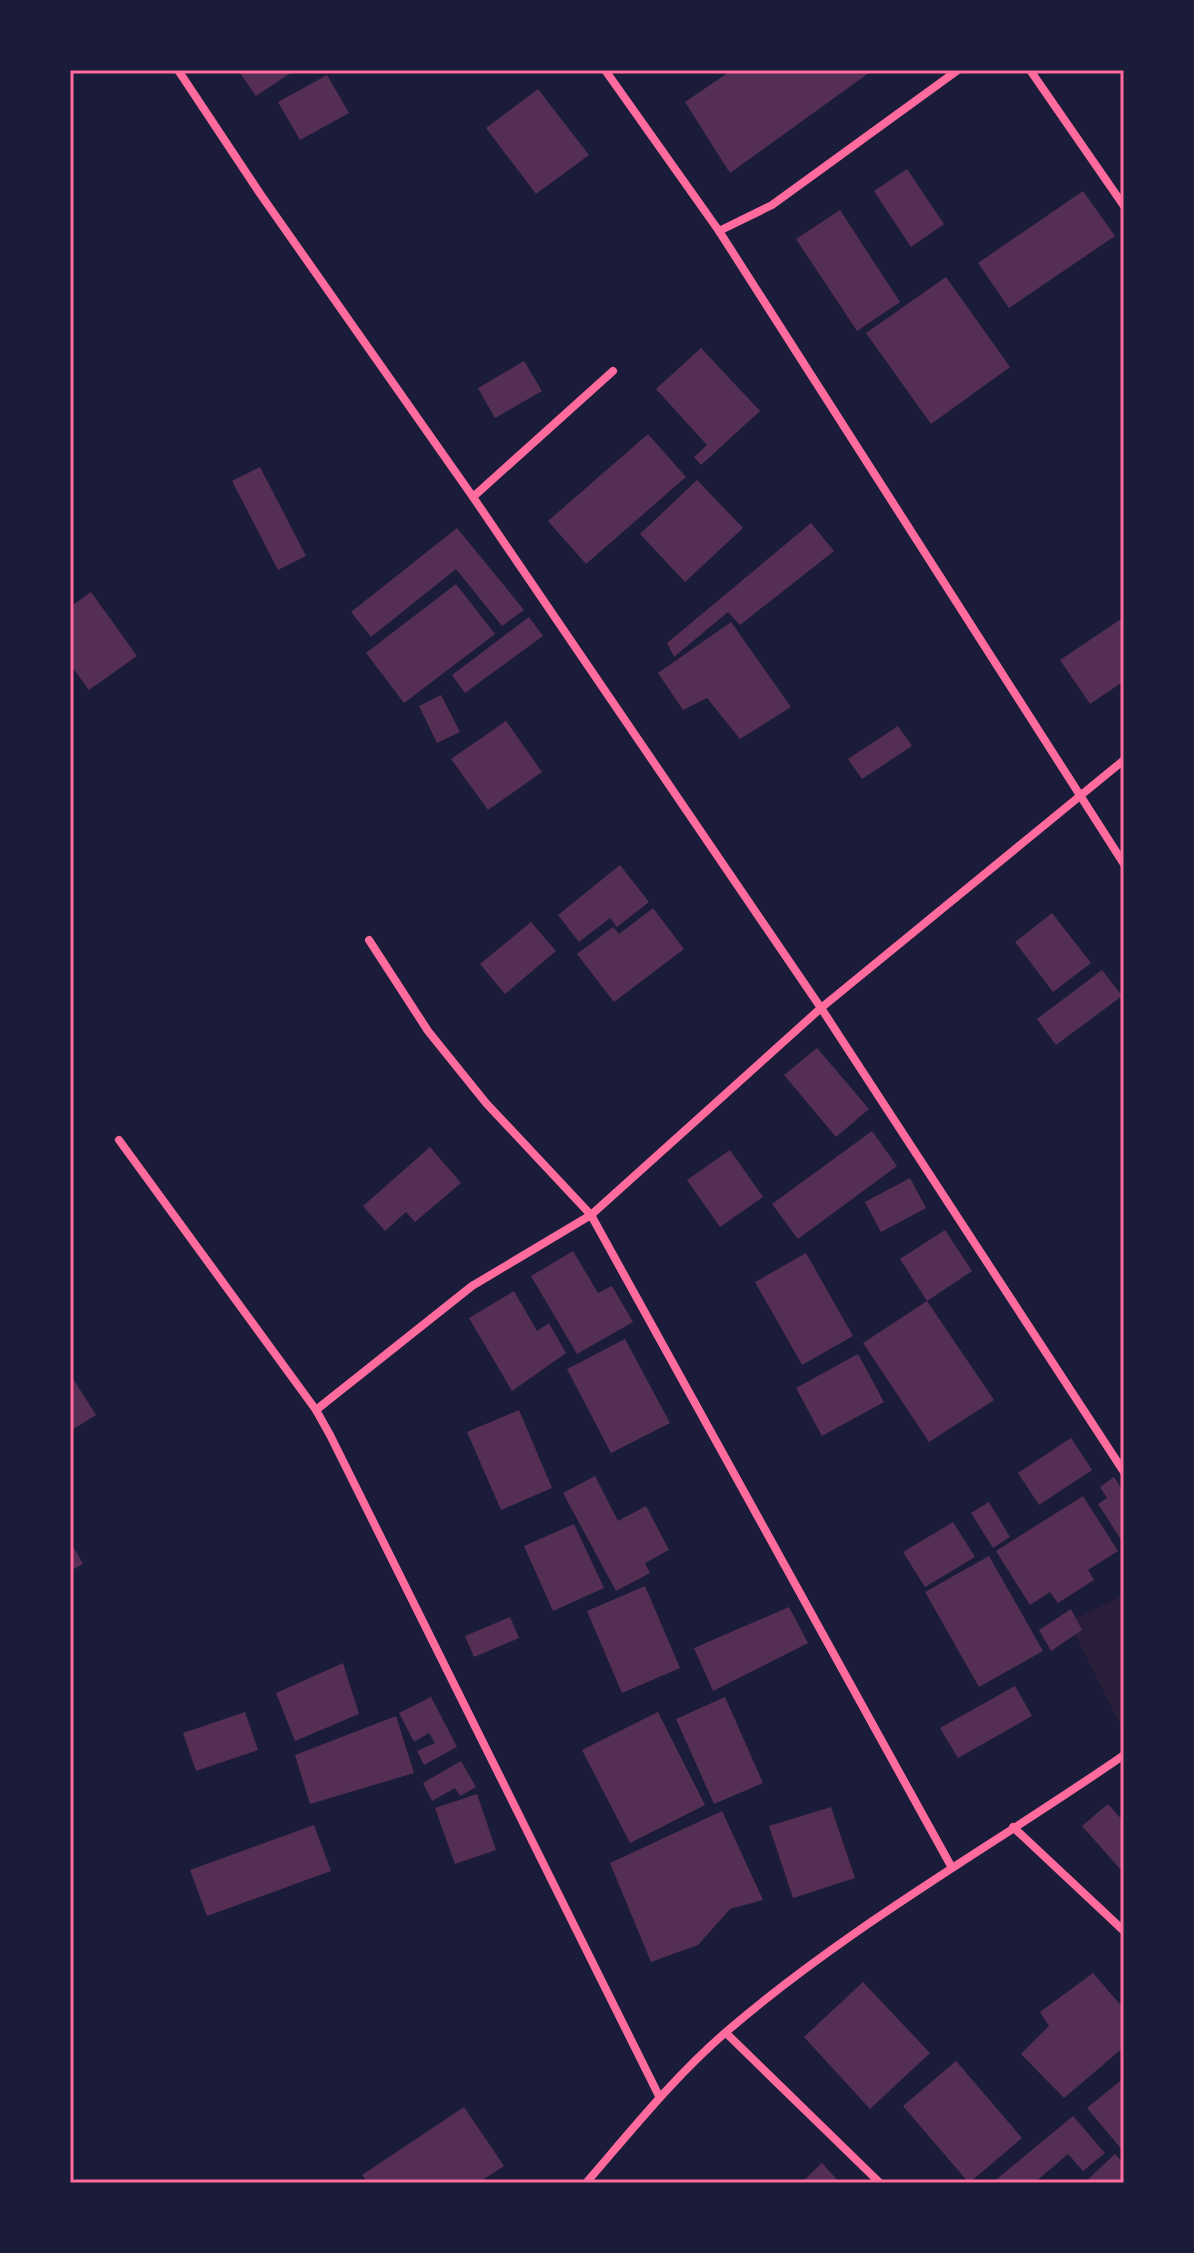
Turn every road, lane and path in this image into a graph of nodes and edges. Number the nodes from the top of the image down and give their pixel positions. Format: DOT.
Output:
graph roads {
  1 [pos="178,70"];
  2 [pos="605,70"];
  3 [pos="958,70"];
  4 [pos="1030,70"];
  5 [pos="1124,206"];
  6 [pos="719,231"];
  7 [pos="613,371"];
  8 [pos="473,497"];
  9 [pos="1124,760"];
  10 [pos="1079,797"];
  11 [pos="1124,864"];
  12 [pos="369,940"];
  13 [pos="821,1008"];
  14 [pos="119,1140"];
  15 [pos="591,1215"];
  16 [pos="316,1410"];
  17 [pos="1124,1472"];
  18 [pos="1124,1755"];
  19 [pos="1013,1827"];
  20 [pos="951,1866"];
  21 [pos="1124,1931"];
  22 [pos="726,2033"];
  23 [pos="659,2096"];
  24 [pos="586,2183"];
  25 [pos="880,2183"];
  1 -- 8 [label="street"];
  2 -- 6 [label="street"];
  3 -- 6 [label="street"];
  4 -- 5 [label="street"];
  6 -- 10 [label="street"];
  7 -- 8 [label="street"];
  8 -- 13 [label="street"];
  9 -- 10 [label="street"];
  10 -- 11 [label="street"];
  10 -- 13 [label="street"];
  12 -- 15 [label="street"];
  13 -- 15 [label="street"];
  13 -- 17 [label="street"];
  14 -- 16 [label="street"];
  15 -- 16 [label="street"];
  15 -- 20 [label="street"];
  16 -- 23 [label="street"];
  18 -- 19 [label="street"];
  19 -- 20 [label="street"];
  19 -- 21 [label="street"];
  20 -- 22 [label="street"];
  22 -- 23 [label="street"];
  22 -- 25 [label="street"];
  23 -- 24 [label="street"];
}
